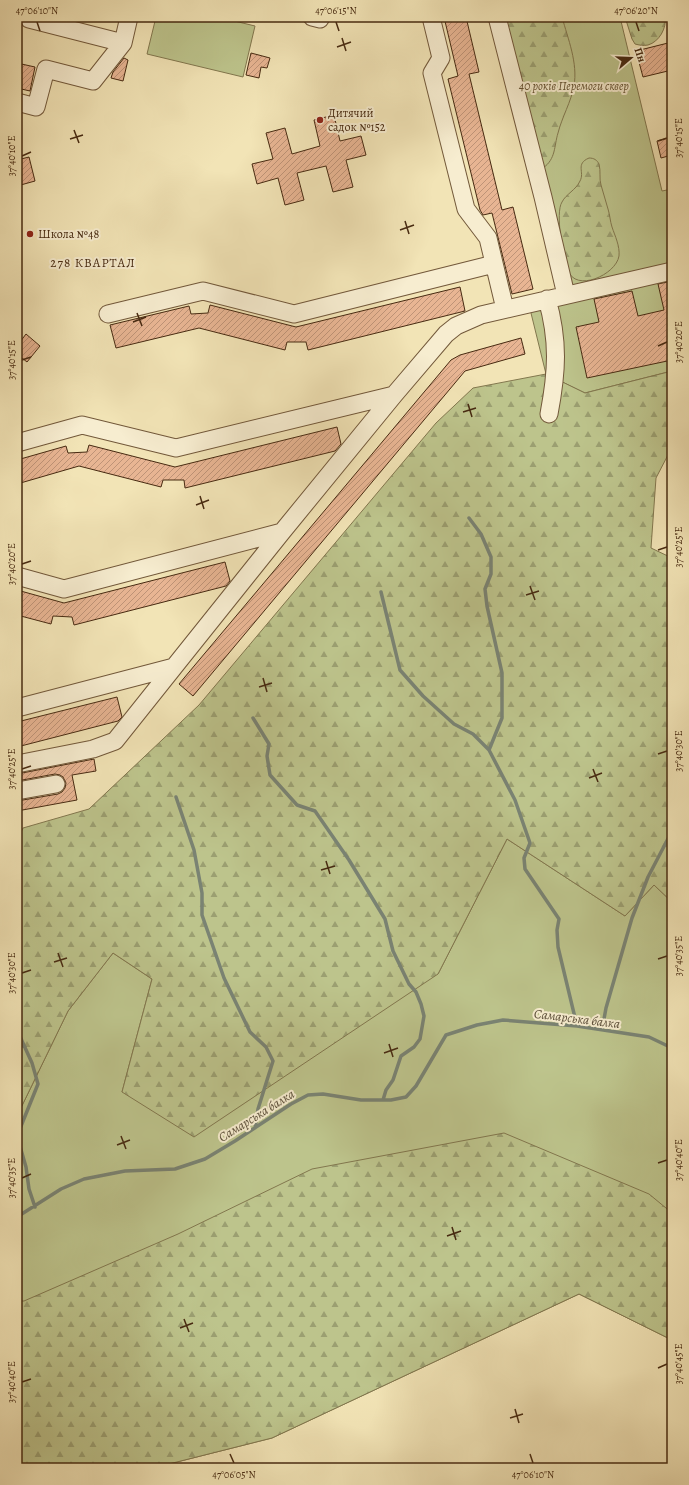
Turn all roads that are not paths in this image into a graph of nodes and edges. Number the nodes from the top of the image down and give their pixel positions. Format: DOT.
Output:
graph roads {
  1 [pos="28,17"];
  2 [pos="129,17"];
  3 [pos="312,17"];
  4 [pos="321,17"];
  5 [pos="432,17"];
  6 [pos="497,17"];
  7 [pos="123,43"];
  8 [pos="17,102"];
  9 [pos="494,264"];
  10 [pos="672,271"];
  11 [pos="566,295"];
  12 [pos="547,299"];
  13 [pos="505,309"];
  14 [pos="108,314"];
  15 [pos="394,395"];
  16 [pos="549,414"];
  17 [pos="17,443"];
  18 [pos="282,532"];
  19 [pos="17,576"];
  20 [pos="174,667"];
  21 [pos="17,708"];
  22 [pos="17,764"];
  23 [pos="56,784"];
  24 [pos="17,791"];
  1 -- 7 [label="lane"];
  2 -- 7 [label="lane"];
  3 -- 4 [label="lane"];
  5 -- 9 [label="lane"];
  6 -- 11 [label="lane"];
  7 -- 8 [label="lane"];
  9 -- 13 [label="lane"];
  9 -- 14 [label="lane"];
  10 -- 11 [label="lane"];
  11 -- 12 [label="lane"];
  12 -- 13 [label="lane"];
  12 -- 16 [label="lane"];
  13 -- 15 [label="lane"];
  15 -- 17 [label="lane"];
  15 -- 18 [label="lane"];
  18 -- 19 [label="lane"];
  18 -- 20 [label="lane"];
  20 -- 21 [label="lane"];
  20 -- 22 [label="lane"];
  23 -- 24 [label="lane"];
}
